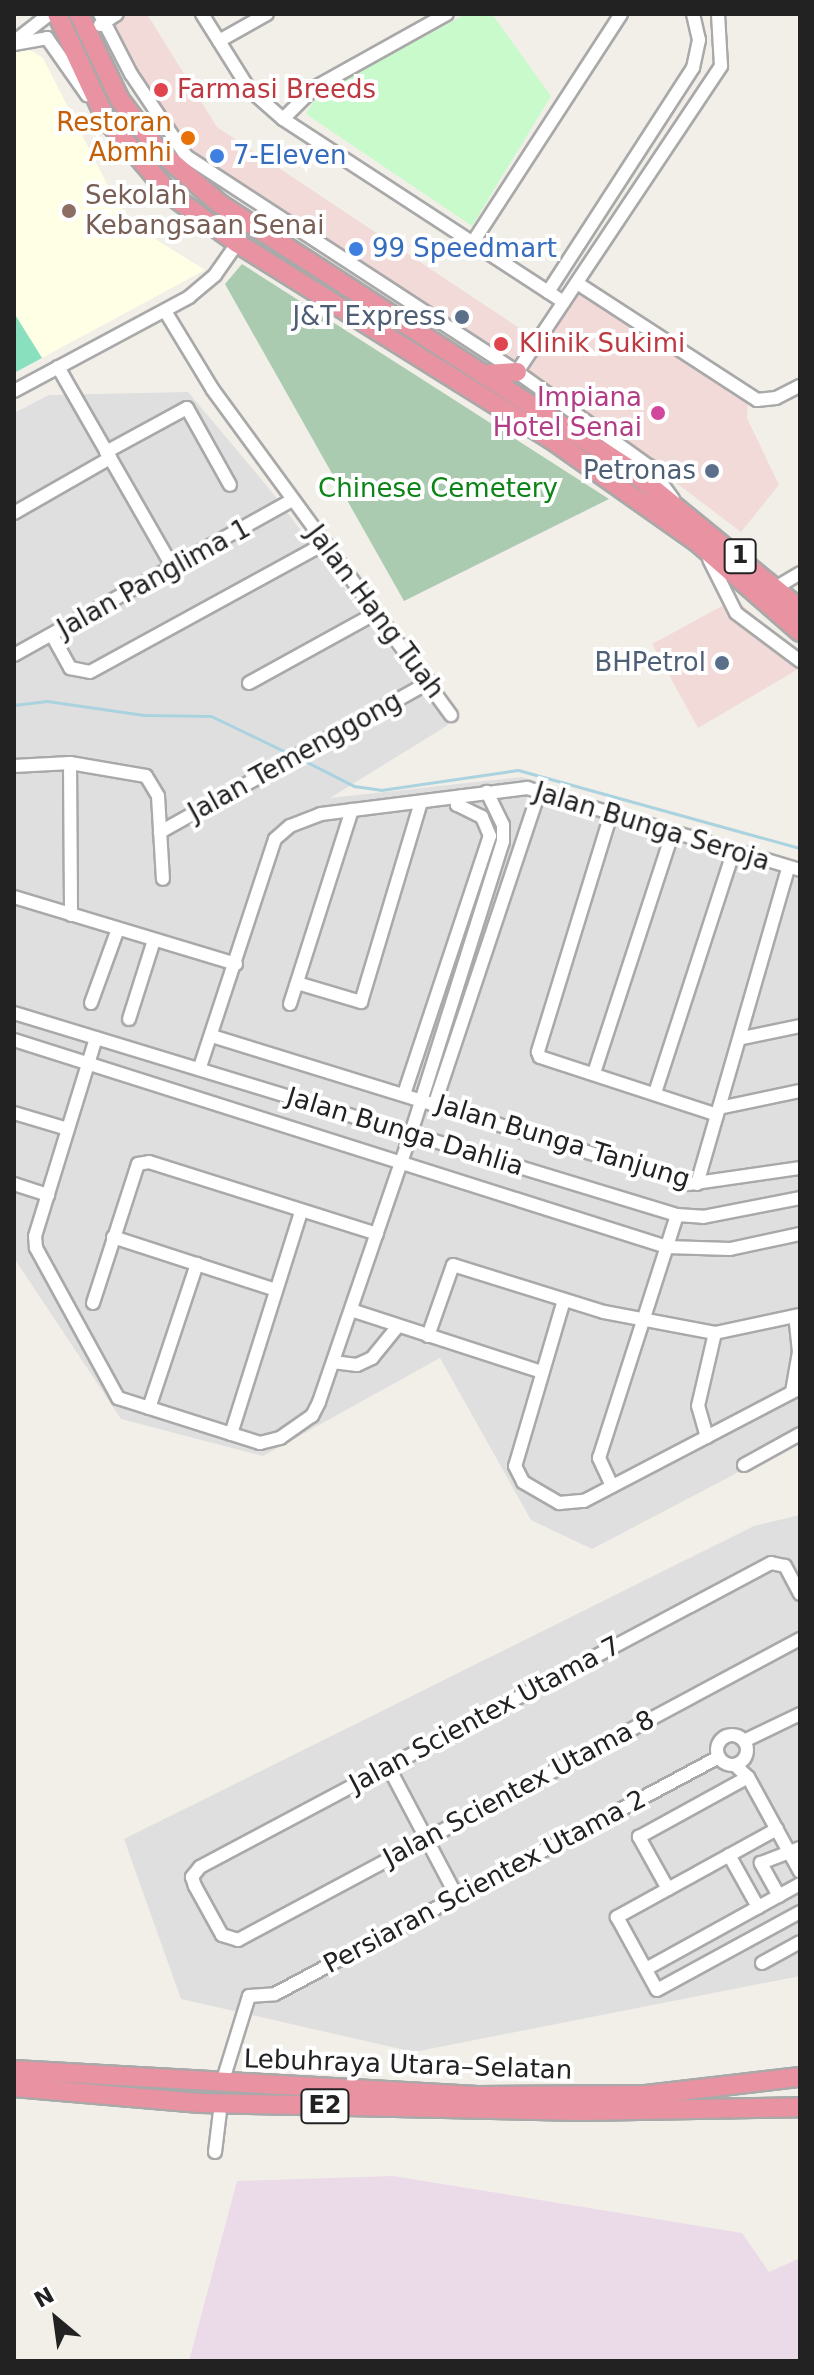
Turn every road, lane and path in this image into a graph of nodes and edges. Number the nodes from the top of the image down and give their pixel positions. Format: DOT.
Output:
graph roads {
  1 [pos="49,14"];
  2 [pos="57,14"];
  3 [pos="117,14"];
  4 [pos="202,14"];
  5 [pos="267,14"];
  6 [pos="447,14"];
  7 [pos="621,14"];
  8 [pos="693,14"];
  9 [pos="718,14"];
  10 [pos="102,18"];
  11 [pos="83,23"];
  12 [pos="219,41"];
  13 [pos="14,42"];
  14 [pos="106,119"];
  15 [pos="283,119"];
  16 [pos="473,242"];
  17 [pos="237,243"];
  18 [pos="577,283"];
  19 [pos="548,292"];
  20 [pos="564,302"];
  21 [pos="165,311"];
  22 [pos="58,367"];
  23 [pos="476,371"];
  24 [pos="517,372"];
  25 [pos="800,386"];
  26 [pos="14,391"];
  27 [pos="108,455"];
  28 [pos="230,485"];
  29 [pos="293,500"];
  30 [pos="677,507"];
  31 [pos="14,513"];
  32 [pos="697,542"];
  33 [pos="324,544"];
  34 [pos="173,568"];
  35 [pos="800,573"];
  36 [pos="777,587"];
  37 [pos="800,609"];
  38 [pos="376,613"];
  39 [pos="800,632"];
  40 [pos="52,635"];
  41 [pos="14,655"];
  42 [pos="800,661"];
  43 [pos="430,682"];
  44 [pos="249,683"];
  45 [pos="451,715"];
  46 [pos="70,763"];
  47 [pos="14,766"];
  48 [pos="487,792"];
  49 [pos="539,792"];
  50 [pos="460,797"];
  51 [pos="421,802"];
  52 [pos="352,810"];
  53 [pos="611,814"];
  54 [pos="160,832"];
  55 [pos="673,832"];
  56 [pos="734,850"];
  57 [pos="794,869"];
  58 [pos="163,879"];
  59 [pos="14,897"];
  60 [pos="71,915"];
  61 [pos="118,929"];
  62 [pos="154,940"];
  63 [pos="236,964"];
  64 [pos="297,983"];
  65 [pos="91,1003"];
  66 [pos="290,1004"];
  67 [pos="14,1013"];
  68 [pos="129,1019"];
  69 [pos="800,1026"];
  70 [pos="212,1036"];
  71 [pos="96,1038"];
  72 [pos="743,1038"];
  73 [pos="14,1040"];
  74 [pos="89,1060"];
  75 [pos="200,1067"];
  76 [pos="594,1073"];
  77 [pos="800,1091"];
  78 [pos="655,1093"];
  79 [pos="404,1094"];
  80 [pos="421,1099"];
  81 [pos="435,1103"];
  82 [pos="718,1111"];
  83 [pos="14,1113"];
  84 [pos="68,1129"];
  85 [pos="411,1133"];
  86 [pos="401,1162"];
  87 [pos="800,1168"];
  88 [pos="14,1184"];
  89 [pos="697,1184"];
  90 [pos="48,1195"];
  91 [pos="800,1198"];
  92 [pos="301,1212"];
  93 [pos="677,1215"];
  94 [pos="377,1234"];
  95 [pos="800,1234"];
  96 [pos="113,1237"];
  97 [pos="667,1247"];
  98 [pos="197,1264"];
  99 [pos="276,1290"];
  100 [pos="564,1300"];
  101 [pos="93,1303"];
  102 [pos="351,1310"];
  103 [pos="798,1316"];
  104 [pos="641,1321"];
  105 [pos="398,1326"];
  106 [pos="715,1333"];
  107 [pos="428,1336"];
  108 [pos="333,1362"];
  109 [pos="542,1372"];
  110 [pos="796,1390"];
  111 [pos="149,1408"];
  112 [pos="231,1434"];
  113 [pos="800,1434"];
  114 [pos="707,1437"];
  115 [pos="744,1465"];
  116 [pos="612,1486"];
  117 [pos="800,1594"];
  118 [pos="800,1639"];
  119 [pos="800,1714"];
  120 [pos="744,1741"];
  121 [pos="719,1757"];
  122 [pos="740,1761"];
  123 [pos="388,1766"];
  124 [pos="748,1777"];
  125 [pos="777,1829"];
  126 [pos="426,1839"];
  127 [pos="794,1849"];
  128 [pos="729,1855"];
  129 [pos="800,1872"];
  130 [pos="800,1884"];
  131 [pos="668,1889"];
  132 [pos="779,1896"];
  133 [pos="457,1897"];
  134 [pos="758,1907"];
  135 [pos="800,1912"];
  136 [pos="238,1940"];
  137 [pos="800,1942"];
  138 [pos="762,1963"];
  139 [pos="646,1969"];
  140 [pos="14,2070"];
  141 [pos="800,2077"];
  142 [pos="223,2080"];
  143 [pos="14,2087"];
  144 [pos="800,2107"];
  145 [pos="220,2114"];
  146 [pos="215,2152"];
  1 -- 13 [label="street"];
  2 -- 14 [label="highway, 1"];
  3 -- 10 [label="street"];
  4 -- 12 [label="street"];
  5 -- 12 [label="street"];
  6 -- 15 [label="street"];
  7 -- 16 [label="street"];
  8 -- 19 [label="street"];
  9 -- 18 [label="street"];
  10 -- 11 [label="street"];
  10 -- 24 [label="street"];
  11 -- 23 [label="highway, 1"];
  12 -- 15 [label="street"];
  13 -- 14 [label="street"];
  14 -- 17 [label="highway, 1"];
  15 -- 16 [label="street"];
  16 -- 19 [label="street"];
  17 -- 21 [label="street"];
  17 -- 32 [label="highway, 1"];
  18 -- 20 [label="street"];
  18 -- 25 [label="street"];
  19 -- 20 [label="street"];
  20 -- 24 [label="street"];
  21 -- 22 [label="street"];
  21 -- 29 [label="street, Jalan Hang Tuah"];
  22 -- 26 [label="street"];
  22 -- 27 [label="street"];
  23 -- 24 [label="highway"];
  23 -- 30 [label="highway, 1"];
  24 -- 30 [label="street"];
  27 -- 28 [label="street"];
  27 -- 31 [label="street"];
  27 -- 34 [label="street"];
  29 -- 33 [label="street, Jalan Hang Tuah"];
  29 -- 34 [label="street, Jalan Panglima 1"];
  30 -- 36 [label="highway, 1"];
  32 -- 39 [label="highway, 1"];
  32 -- 42 [label="street"];
  33 -- 38 [label="street, Jalan Hang Tuah"];
  33 -- 40 [label="street"];
  34 -- 40 [label="street, Jalan Panglima 1"];
  35 -- 36 [label="street"];
  36 -- 37 [label="highway, 1"];
  38 -- 43 [label="street, Jalan Hang Tuah"];
  38 -- 44 [label="street"];
  40 -- 41 [label="street, Jalan Panglima 1"];
  43 -- 45 [label="street, Jalan Hang Tuah"];
  43 -- 54 [label="street, Jalan Temenggong"];
  46 -- 47 [label="street"];
  46 -- 54 [label="street"];
  46 -- 60 [label="street"];
  48 -- 49 [label="street, Jalan Bunga Seroja"];
  48 -- 50 [label="street, Jalan Bunga Seroja"];
  48 -- 80 [label="street"];
  49 -- 53 [label="street, Jalan Bunga Seroja"];
  49 -- 81 [label="street"];
  50 -- 51 [label="street, Jalan Bunga Seroja"];
  50 -- 79 [label="street"];
  51 -- 52 [label="street, Jalan Bunga Seroja"];
  51 -- 64 [label="street"];
  52 -- 63 [label="street, Jalan Bunga Seroja"];
  52 -- 64 [label="street"];
  53 -- 55 [label="street, Jalan Bunga Seroja"];
  53 -- 76 [label="street"];
  54 -- 58 [label="street"];
  55 -- 56 [label="street, Jalan Bunga Seroja"];
  55 -- 76 [label="street"];
  56 -- 57 [label="street, Jalan Bunga Seroja"];
  56 -- 78 [label="street"];
  57 -- 72 [label="street"];
  59 -- 60 [label="street"];
  60 -- 61 [label="street"];
  61 -- 62 [label="street"];
  61 -- 65 [label="street"];
  62 -- 63 [label="street"];
  62 -- 68 [label="street"];
  63 -- 70 [label="street"];
  64 -- 66 [label="street"];
  67 -- 71 [label="street, Jalan Bunga Dahlia"];
  69 -- 72 [label="street"];
  70 -- 75 [label="street"];
  70 -- 79 [label="street, Jalan Bunga Tanjung"];
  71 -- 74 [label="street"];
  71 -- 75 [label="street, Jalan Bunga Dahlia"];
  72 -- 82 [label="street"];
  73 -- 74 [label="street"];
  74 -- 84 [label="street"];
  74 -- 86 [label="street"];
  75 -- 85 [label="street, Jalan Bunga Dahlia"];
  76 -- 78 [label="street"];
  77 -- 82 [label="street"];
  78 -- 82 [label="street"];
  79 -- 80 [label="street, Jalan Bunga Tanjung"];
  80 -- 81 [label="street, Jalan Bunga Tanjung"];
  80 -- 85 [label="street"];
  81 -- 89 [label="street, Jalan Bunga Tanjung"];
  82 -- 89 [label="street"];
  83 -- 84 [label="street"];
  84 -- 90 [label="street"];
  85 -- 86 [label="street"];
  85 -- 93 [label="street, Jalan Bunga Dahlia"];
  86 -- 94 [label="street"];
  86 -- 97 [label="street"];
  87 -- 89 [label="street, Jalan Bunga Tanjung"];
  88 -- 90 [label="street"];
  90 -- 111 [label="street"];
  91 -- 93 [label="street, Jalan Bunga Dahlia"];
  92 -- 94 [label="street"];
  92 -- 96 [label="street"];
  92 -- 99 [label="street"];
  93 -- 97 [label="street"];
  94 -- 102 [label="street"];
  95 -- 97 [label="street"];
  96 -- 98 [label="street"];
  96 -- 101 [label="street"];
  97 -- 104 [label="street"];
  98 -- 99 [label="street"];
  98 -- 111 [label="street"];
  99 -- 112 [label="street"];
  100 -- 104 [label="street"];
  100 -- 107 [label="street"];
  100 -- 109 [label="street"];
  102 -- 105 [label="street"];
  102 -- 108 [label="street"];
  103 -- 106 [label="street"];
  103 -- 110 [label="street"];
  104 -- 106 [label="street"];
  104 -- 116 [label="street"];
  105 -- 107 [label="street"];
  105 -- 108 [label="street"];
  106 -- 114 [label="street"];
  107 -- 109 [label="street"];
  108 -- 112 [label="street"];
  109 -- 116 [label="street"];
  110 -- 114 [label="street"];
  111 -- 112 [label="street"];
  113 -- 115 [label="street"];
  114 -- 116 [label="street"];
  117 -- 123 [label="street, Jalan Scientex Utama 7"];
  118 -- 126 [label="street, Jalan Scientex Utama 8"];
  119 -- 120 [label="street"];
  120 -- 121 [label="street, Persiaran Scientex Utama 2"];
  120 -- 122 [label="street"];
  121 -- 122 [label="street"];
  121 -- 133 [label="street, Persiaran Scientex Utama 2"];
  122 -- 124 [label="street"];
  123 -- 126 [label="street"];
  123 -- 136 [label="street, Jalan Scientex Utama 7"];
  124 -- 125 [label="street"];
  124 -- 131 [label="street"];
  125 -- 127 [label="street"];
  125 -- 128 [label="street"];
  126 -- 133 [label="street"];
  126 -- 136 [label="street, Jalan Scientex Utama 8"];
  127 -- 129 [label="street"];
  127 -- 132 [label="street"];
  128 -- 131 [label="street"];
  128 -- 134 [label="street"];
  130 -- 132 [label="street"];
  131 -- 139 [label="street"];
  132 -- 134 [label="street"];
  133 -- 142 [label="street, Persiaran Scientex Utama 2"];
  134 -- 139 [label="street"];
  135 -- 139 [label="street"];
  137 -- 138 [label="street"];
  140 -- 141 [label="highway, Lebuhraya Utara–Selatan / E2"];
  143 -- 144 [label="highway, Lebuhraya Utara–Selatan / E2"];
  145 -- 146 [label="street"];
}
